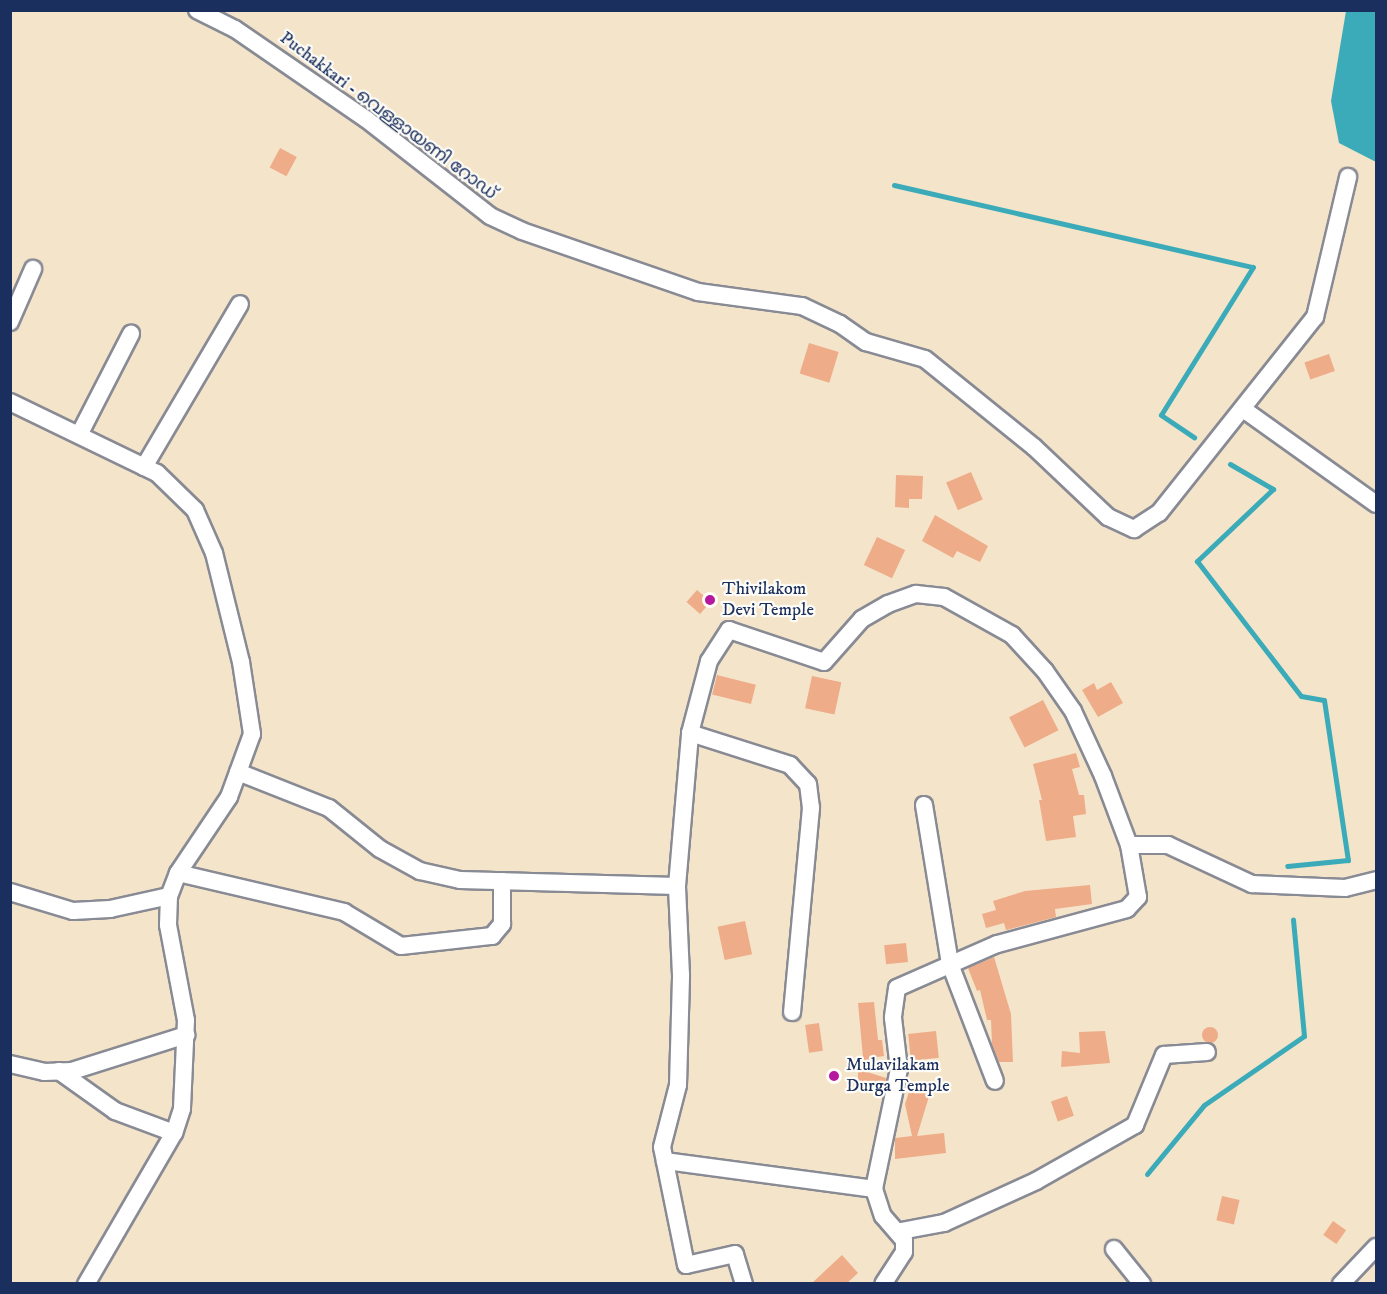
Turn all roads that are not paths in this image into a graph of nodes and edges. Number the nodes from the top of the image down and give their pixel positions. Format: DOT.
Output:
graph roads {
  1 [pos="196,10"];
  2 [pos="1348,177"];
  3 [pos="33,268"];
  4 [pos="240,304"];
  5 [pos="10,322"];
  6 [pos="131,334"];
  7 [pos="10,402"];
  8 [pos="1243,409"];
  9 [pos="78,435"];
  10 [pos="144,467"];
  11 [pos="1377,504"];
  12 [pos="690,733"];
  13 [pos="238,772"];
  14 [pos="924,805"];
  15 [pos="1129,845"];
  16 [pos="178,873"];
  17 [pos="1377,880"];
  18 [pos="502,881"];
  19 [pos="678,886"];
  20 [pos="10,892"];
  21 [pos="169,896"];
  22 [pos="950,964"];
  23 [pos="792,1012"];
  24 [pos="186,1035"];
  25 [pos="1207,1052"];
  26 [pos="10,1064"];
  27 [pos="59,1071"];
  28 [pos="995,1081"];
  29 [pos="174,1133"];
  30 [pos="665,1161"];
  31 [pos="873,1189"];
  32 [pos="901,1232"];
  33 [pos="1377,1247"];
  34 [pos="1114,1249"];
  35 [pos="1348,1281"];
  36 [pos="91,1282"];
  37 [pos="744,1284"];
  38 [pos="883,1284"];
  39 [pos="1142,1284"];
  1 -- 8 [label="street, Puchakkari - വെള്ളായണി റോഡ്"];
  2 -- 8 [label="street, Puchakkari - വെള്ളായണി റോഡ്"];
  3 -- 5 [label="street"];
  4 -- 10 [label="street"];
  6 -- 9 [label="street"];
  7 -- 9 [label="street"];
  8 -- 11 [label="street"];
  9 -- 10 [label="street"];
  10 -- 13 [label="street"];
  12 -- 15 [label="street"];
  12 -- 19 [label="street"];
  12 -- 23 [label="street"];
  13 -- 16 [label="street"];
  13 -- 18 [label="street"];
  14 -- 22 [label="street"];
  15 -- 17 [label="street"];
  15 -- 22 [label="street"];
  16 -- 18 [label="street"];
  16 -- 21 [label="street"];
  18 -- 19 [label="street"];
  19 -- 30 [label="street"];
  20 -- 21 [label="street"];
  21 -- 24 [label="street"];
  22 -- 28 [label="street"];
  22 -- 31 [label="street"];
  24 -- 27 [label="street"];
  24 -- 29 [label="street"];
  25 -- 32 [label="street"];
  26 -- 27 [label="street"];
  27 -- 29 [label="street"];
  29 -- 36 [label="street"];
  30 -- 31 [label="street"];
  30 -- 37 [label="street"];
  31 -- 32 [label="street"];
  32 -- 38 [label="street"];
  33 -- 35 [label="street"];
  34 -- 39 [label="street"];
}
